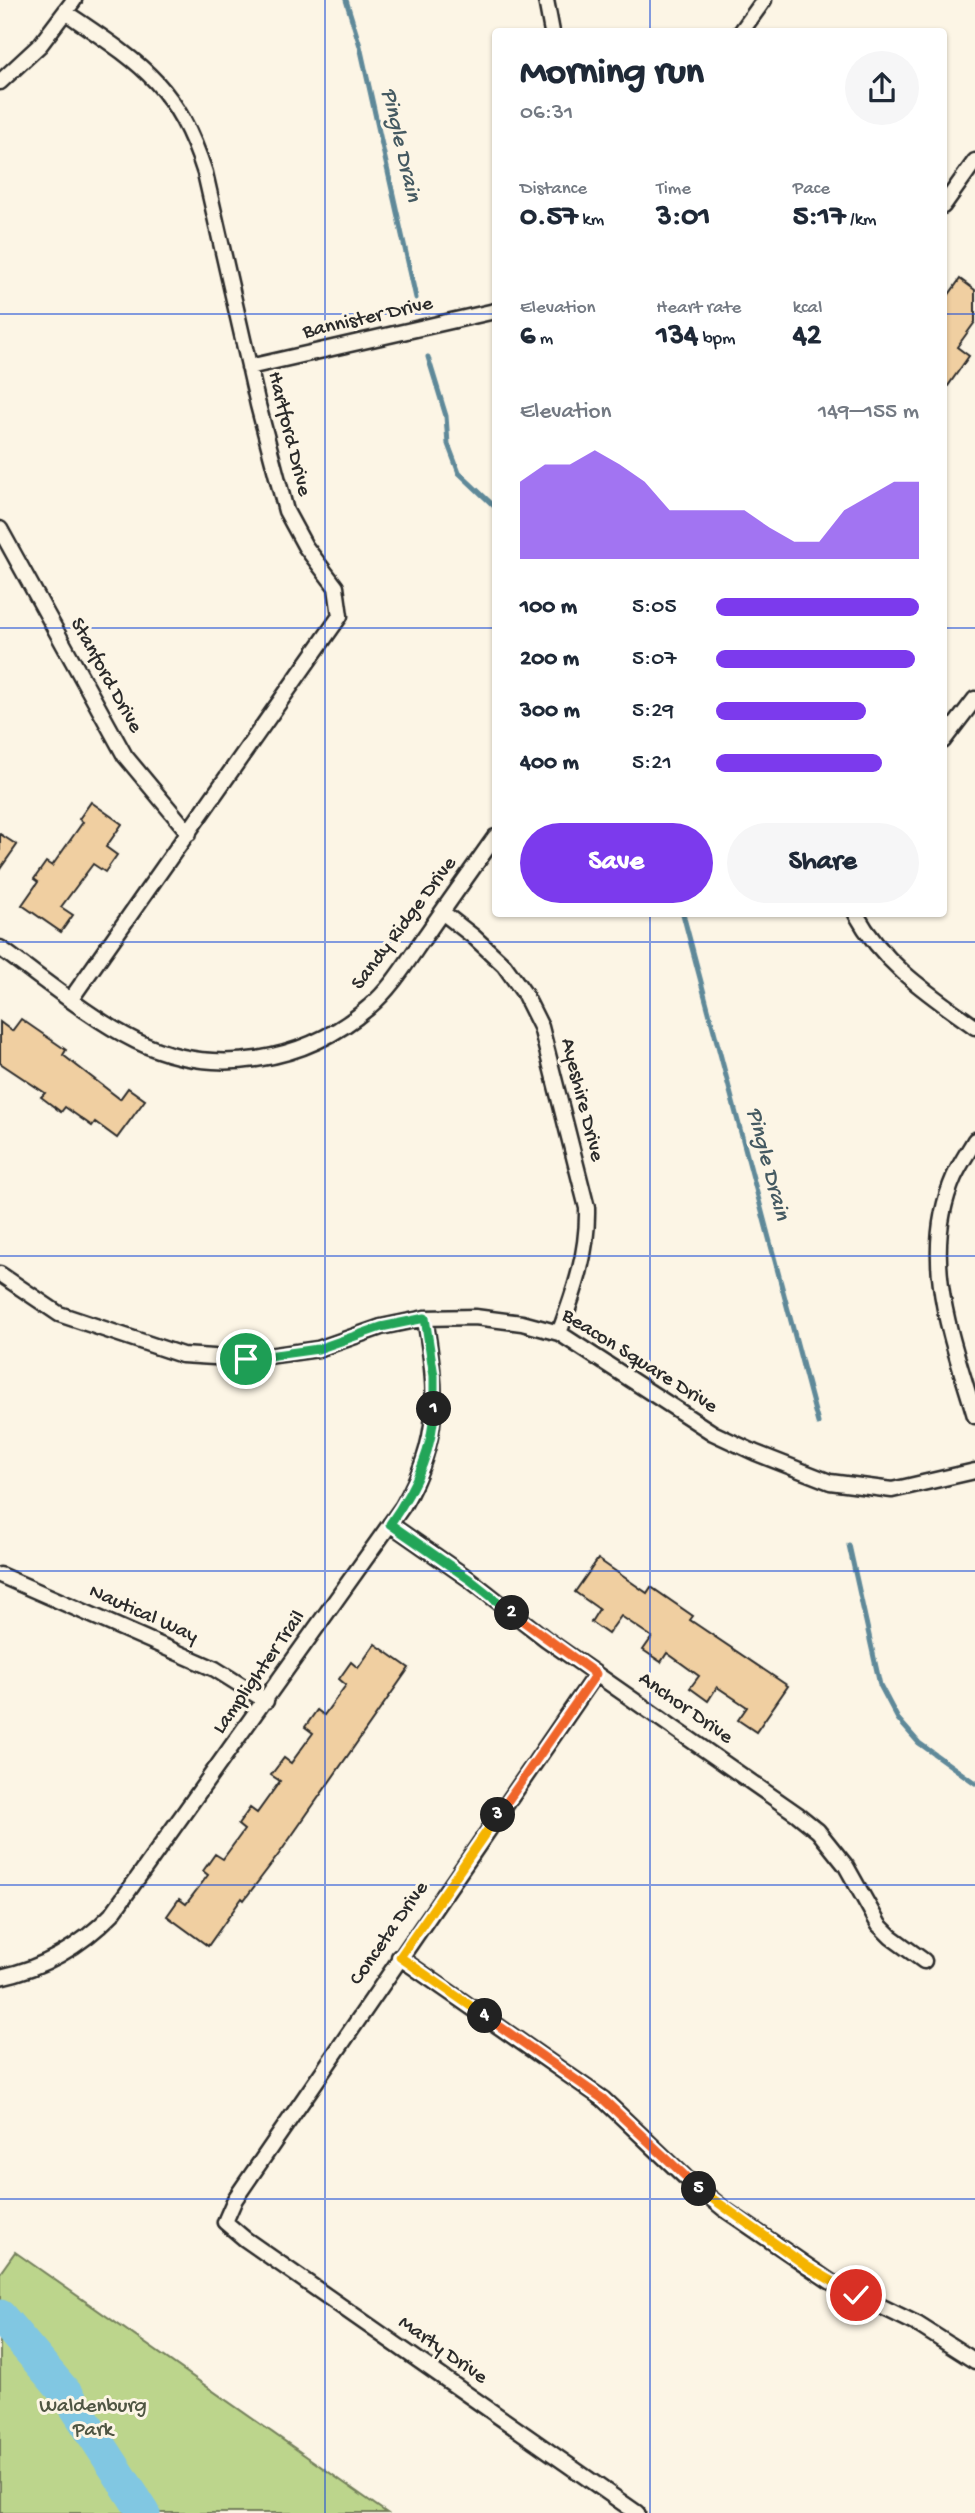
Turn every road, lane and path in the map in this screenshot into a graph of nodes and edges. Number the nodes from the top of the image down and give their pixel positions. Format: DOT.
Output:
graph roads {
  1 [pos="546,0"];
  2 [pos="764,0"];
  3 [pos="69,6"];
  4 [pos="551,28"];
  5 [pos="744,28"];
  6 [pos="0,82"];
  7 [pos="975,161"];
  8 [pos="947,200"];
  9 [pos="492,312"];
  10 [pos="249,367"];
  11 [pos="0,529"];
  12 [pos="975,699"];
  13 [pos="947,736"];
  14 [pos="189,832"];
  15 [pos="492,840"];
  16 [pos="442,912"];
  17 [pos="858,917"];
  18 [pos="0,948"];
  19 [pos="71,999"];
  20 [pos="975,1027"];
  21 [pos="975,1140"];
  22 [pos="0,1274"];
  23 [pos="425,1318"];
  24 [pos="559,1333"];
  25 [pos="975,1416"];
  26 [pos="975,1471"];
  27 [pos="390,1524"];
  28 [pos="0,1575"];
  29 [pos="596,1674"];
  30 [pos="266,1701"];
  31 [pos="400,1957"];
  32 [pos="924,1961"];
  33 [pos="0,1977"];
  34 [pos="225,2222"];
  35 [pos="975,2361"];
  36 [pos="637,2513"];
  1 -- 4 [label="street"];
  2 -- 5 [label="street"];
  3 -- 6 [label="street"];
  3 -- 10 [label="street, Hartford Drive"];
  7 -- 8 [label="street"];
  9 -- 10 [label="street, Bannister Drive"];
  10 -- 14 [label="street, Hartford Drive"];
  11 -- 14 [label="street, Stanford Drive"];
  12 -- 13 [label="street"];
  14 -- 19 [label="street, Hartford Drive"];
  15 -- 16 [label="street, Sandy Ridge Drive"];
  16 -- 19 [label="street, Sandy Ridge Drive"];
  16 -- 24 [label="street, Ayeshire Drive"];
  17 -- 20 [label="street"];
  18 -- 19 [label="street, Sandy Ridge Drive"];
  21 -- 25 [label="street"];
  22 -- 23 [label="street, Beacon Square Drive"];
  23 -- 24 [label="street, Beacon Square Drive"];
  23 -- 27 [label="street, Lamplighter Trail"];
  24 -- 26 [label="street, Beacon Square Drive"];
  27 -- 29 [label="street, Anchor Drive"];
  27 -- 30 [label="street, Lamplighter Trail"];
  28 -- 30 [label="street, Nautical Way"];
  29 -- 31 [label="street, Conceta Drive"];
  29 -- 32 [label="street, Anchor Drive"];
  30 -- 33 [label="street, Lamplighter Trail"];
  31 -- 34 [label="street, Conceta Drive"];
  31 -- 35 [label="street"];
  34 -- 36 [label="street, Marty Drive"];
}
